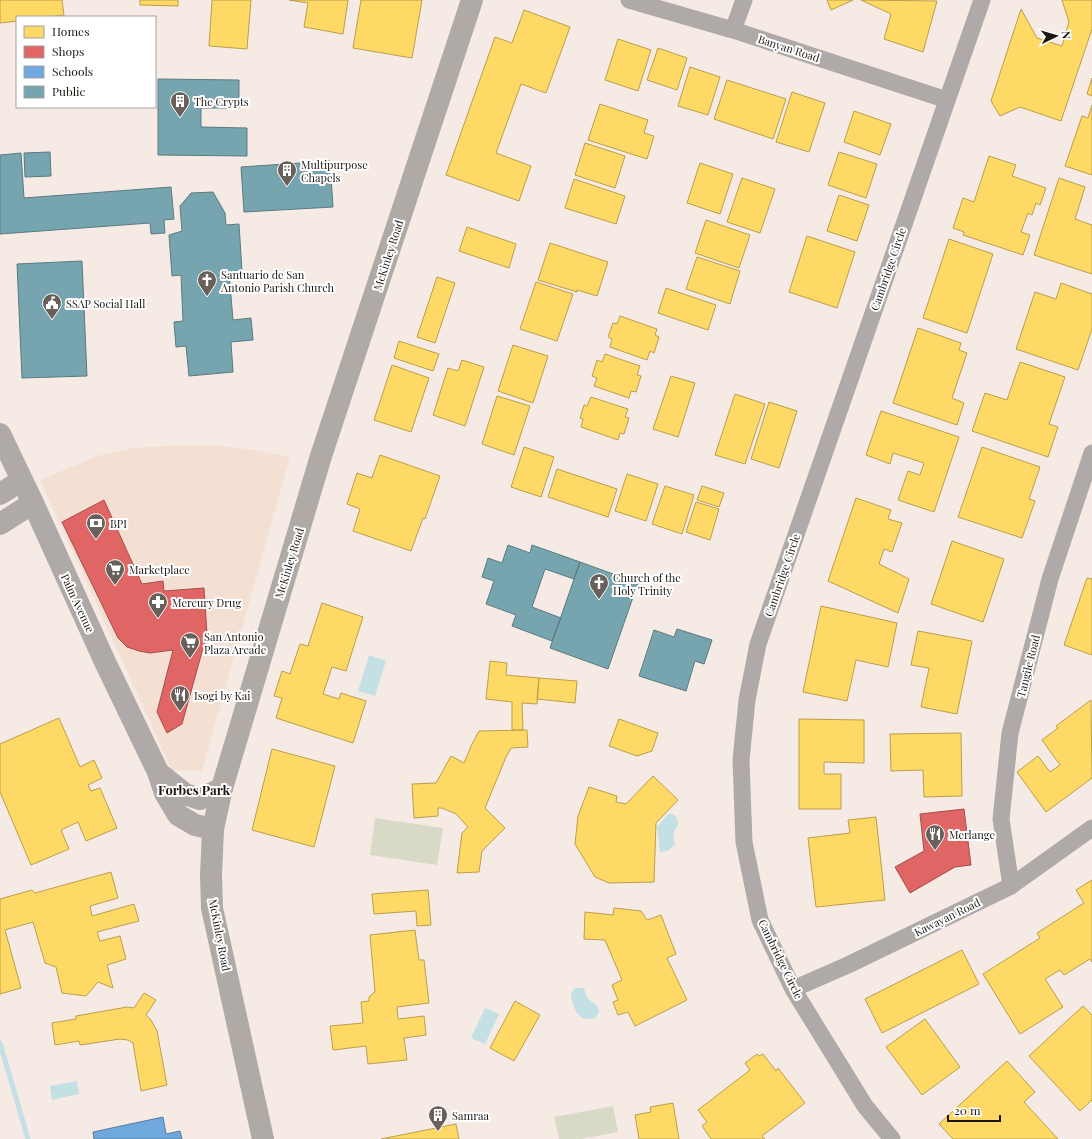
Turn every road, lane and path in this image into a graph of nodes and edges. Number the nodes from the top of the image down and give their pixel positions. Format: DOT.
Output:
graph roads {
  1 [pos="472,0"];
  2 [pos="629,0"];
  3 [pos="744,0"];
  4 [pos="982,0"];
  5 [pos="733,30"];
  6 [pos="947,100"];
  7 [pos="0,434"];
  8 [pos="1092,453"];
  9 [pos="22,480"];
  10 [pos="0,494"];
  11 [pos="33,503"];
  12 [pos="0,524"];
  13 [pos="158,772"];
  14 [pos="222,788"];
  15 [pos="1092,828"];
  16 [pos="213,829"];
  17 [pos="1011,886"];
  18 [pos="793,989"];
  19 [pos="263,1139"];
  20 [pos="892,1139"];
  1 -- 14 [label="main road, McKinley Road"];
  2 -- 5 [label="street, Banyan Road"];
  3 -- 5 [label="street"];
  4 -- 6 [label="street, Cambridge Circle"];
  5 -- 6 [label="street, Banyan Road"];
  6 -- 18 [label="street, Cambridge Circle"];
  7 -- 9 [label="street, Palm Avenue"];
  8 -- 17 [label="street, Tangile Road"];
  9 -- 10 [label="street"];
  9 -- 11 [label="street, Palm Avenue"];
  11 -- 12 [label="street"];
  11 -- 13 [label="street, Palm Avenue"];
  13 -- 14 [label="street, Palm Avenue"];
  13 -- 16 [label="street, Palm Avenue"];
  14 -- 16 [label="main road, McKinley Road"];
  15 -- 17 [label="street, Kawayan Road"];
  16 -- 19 [label="main road, McKinley Road"];
  17 -- 18 [label="street, Kawayan Road"];
  18 -- 20 [label="street, Cambridge Circle"];
}
